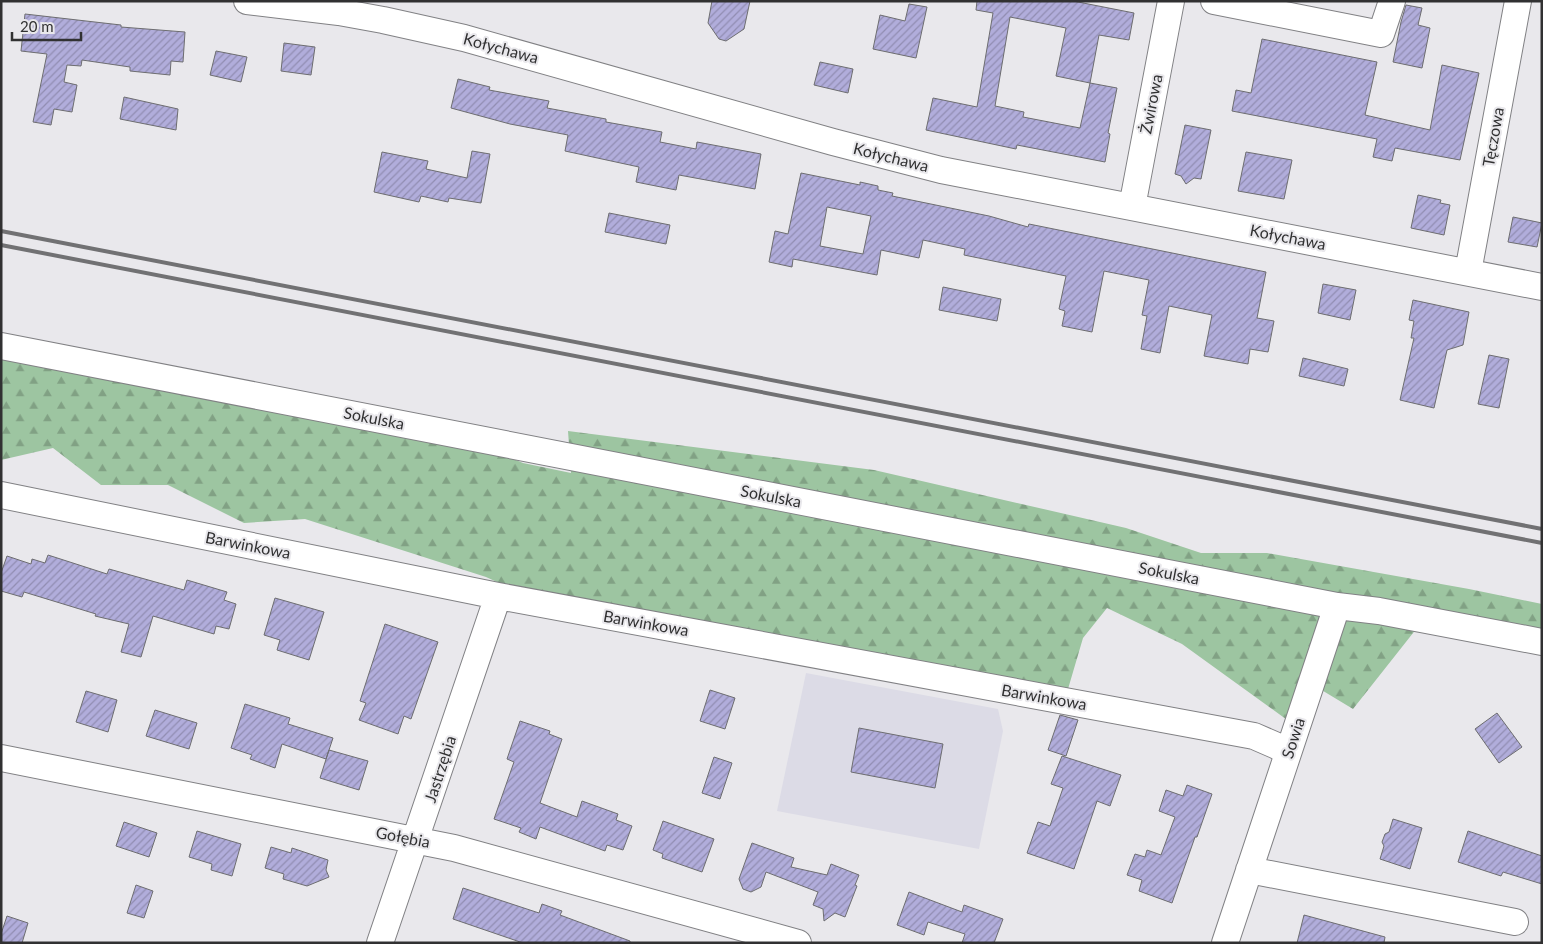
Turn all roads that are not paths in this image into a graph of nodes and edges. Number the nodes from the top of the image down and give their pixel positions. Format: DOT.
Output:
graph roads {
  1 [pos="247,1"];
  2 [pos="1171,1"];
  3 [pos="1214,1"];
  4 [pos="1392,1"];
  5 [pos="1518,1"];
  6 [pos="1132,207"];
  7 [pos="1468,272"];
  8 [pos="1542,287"];
  9 [pos="1,346"];
  10 [pos="1,495"];
  11 [pos="498,596"];
  12 [pos="1337,606"];
  13 [pos="1542,642"];
  14 [pos="1288,753"];
  15 [pos="1,758"];
  16 [pos="416,840"];
  17 [pos="1250,870"];
  18 [pos="1514,922"];
  19 [pos="380,943"];
  20 [pos="798,943"];
  21 [pos="1225,943"];
  1 -- 6 [label="street, Kołychawa"];
  2 -- 6 [label="street, Żwirowa"];
  3 -- 4 [label="street"];
  5 -- 7 [label="street, Tęczowa"];
  6 -- 7 [label="street, Kołychawa"];
  7 -- 8 [label="street, Kołychawa"];
  9 -- 12 [label="street, Sokulska"];
  10 -- 11 [label="street, Barwinkowa"];
  11 -- 14 [label="street, Barwinkowa"];
  11 -- 16 [label="street, Jastrzębia"];
  12 -- 13 [label="street, Sokulska"];
  12 -- 14 [label="street, Sowia"];
  14 -- 17 [label="street, Sowia"];
  15 -- 16 [label="street, Gołębia"];
  16 -- 19 [label="street, Jastrzębia"];
  16 -- 20 [label="street, Gołębia"];
  17 -- 18 [label="street"];
  17 -- 21 [label="street, Sowia"];
}
